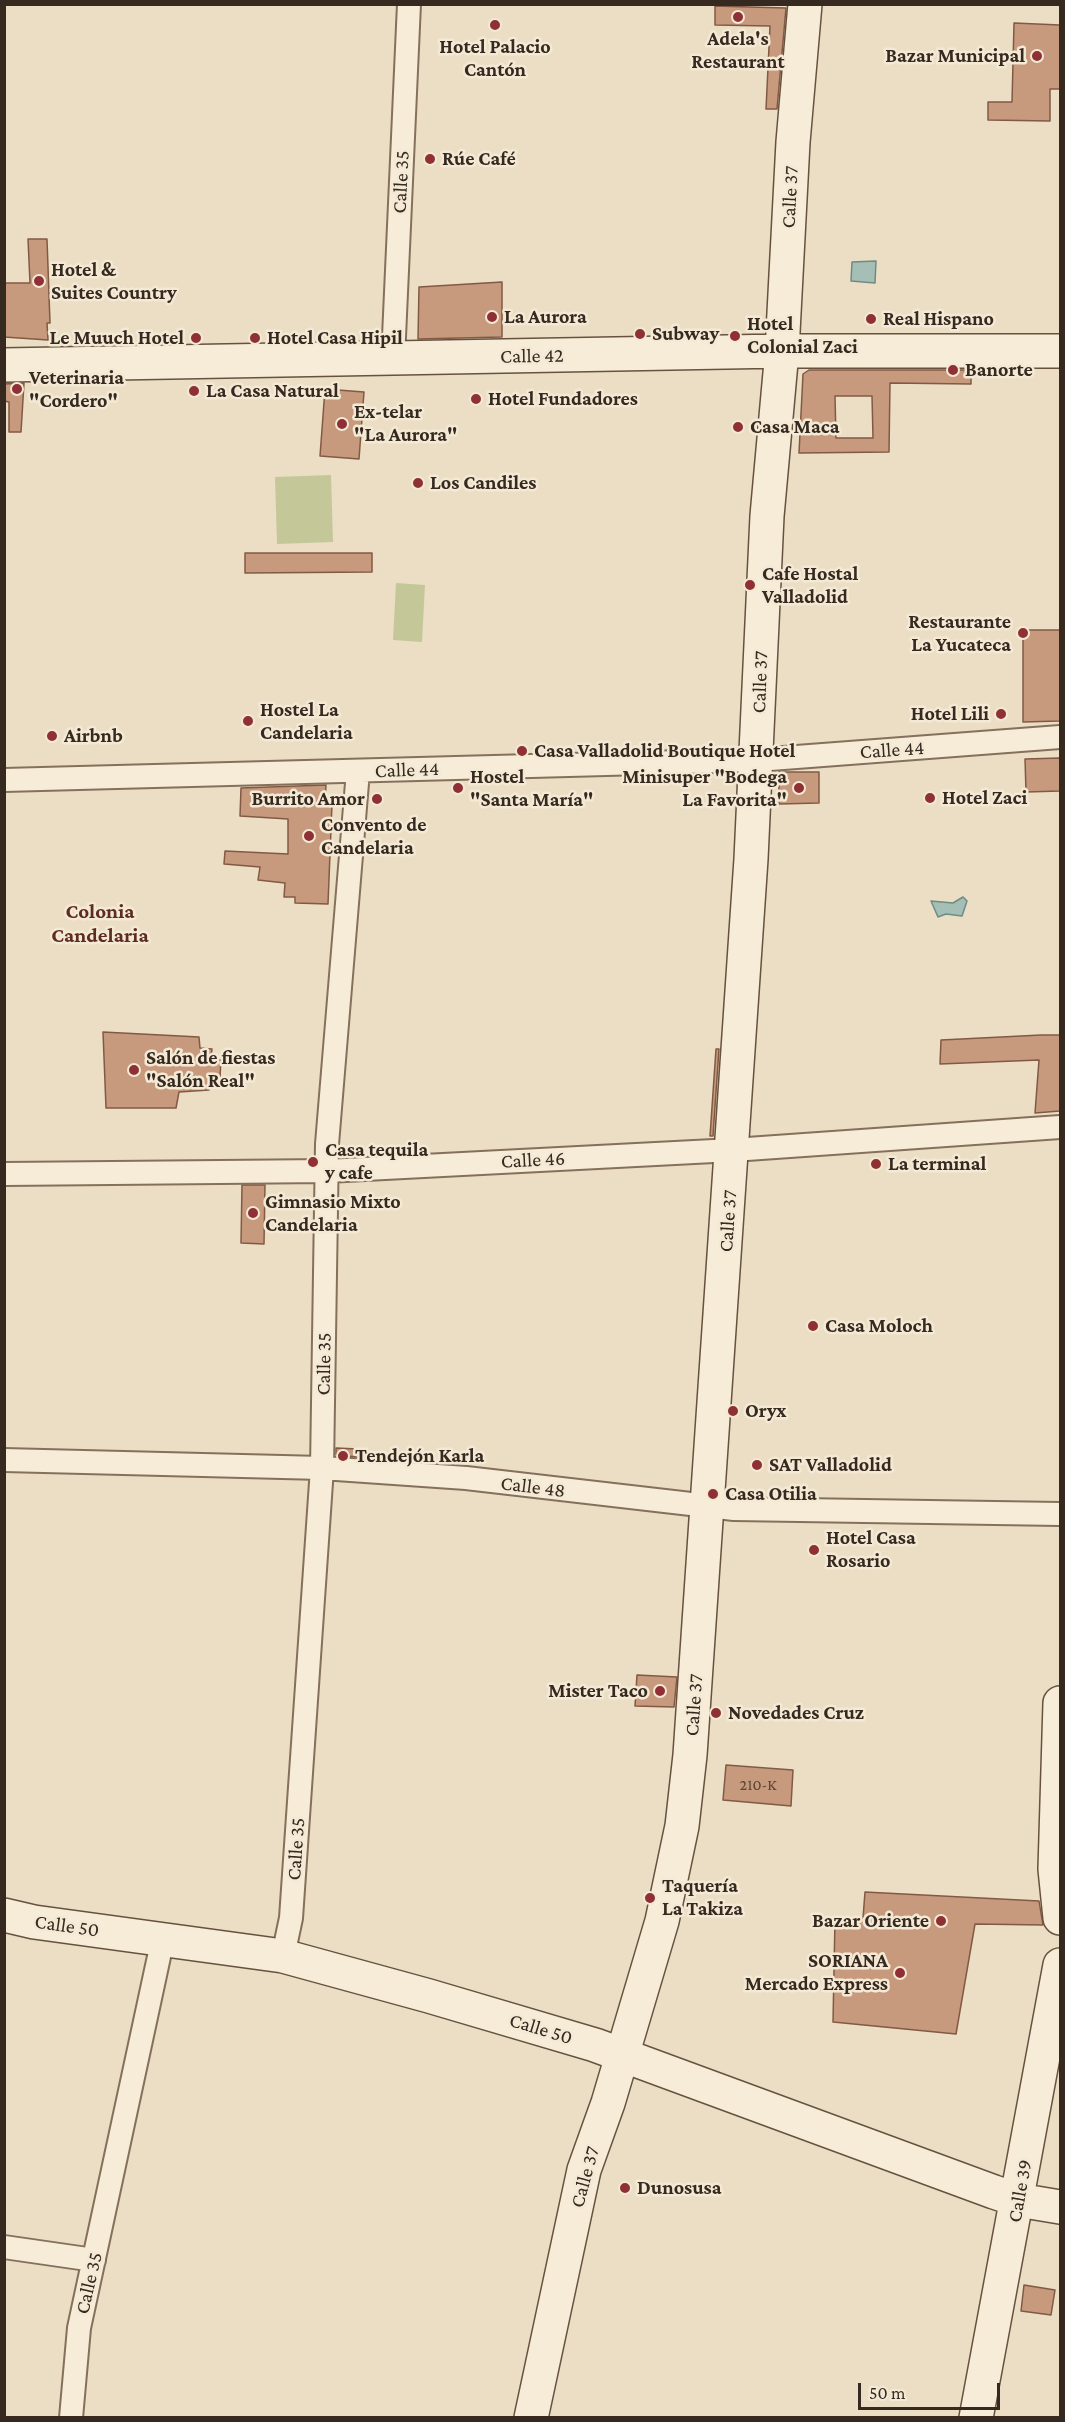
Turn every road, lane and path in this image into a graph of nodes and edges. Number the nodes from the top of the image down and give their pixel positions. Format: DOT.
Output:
graph roads {
  1 [pos="409,4"];
  2 [pos="805,4"];
  3 [pos="782,351"];
  4 [pos="1060,351"];
  5 [pos="393,359"];
  6 [pos="4,365"];
  7 [pos="1060,736"];
  8 [pos="757,760"];
  9 [pos="358,771"];
  10 [pos="4,780"];
  11 [pos="1060,1127"];
  12 [pos="733,1150"];
  13 [pos="327,1171"];
  14 [pos="4,1174"];
  15 [pos="4,1460"];
  16 [pos="322,1468"];
  17 [pos="708,1508"];
  18 [pos="1060,1514"];
  19 [pos="1060,1703"];
  20 [pos="4,1915"];
  21 [pos="1060,1918"];
  22 [pos="163,1938"];
  23 [pos="283,1956"];
  24 [pos="1060,1965"];
  25 [pos="619,2057"];
  26 [pos="1018,2200"];
  27 [pos="1060,2207"];
  28 [pos="4,2247"];
  29 [pos="94,2260"];
  30 [pos="71,2418"];
  31 [pos="531,2418"];
  32 [pos="976,2418"];
  1 -- 5 [label="street, Calle 35"];
  2 -- 3 [label="street, Calle 37"];
  3 -- 4 [label="street, Calle 42"];
  3 -- 5 [label="street, Calle 42"];
  3 -- 8 [label="street, Calle 37"];
  5 -- 6 [label="street, Calle 42"];
  7 -- 8 [label="street, Calle 44"];
  8 -- 9 [label="street, Calle 44"];
  8 -- 12 [label="street, Calle 37"];
  9 -- 10 [label="street, Calle 44"];
  9 -- 13 [label="street, Calle 35"];
  11 -- 12 [label="street, Calle 46"];
  12 -- 13 [label="street, Calle 46"];
  12 -- 17 [label="street, Calle 37"];
  13 -- 14 [label="street, Calle 46"];
  13 -- 16 [label="street, Calle 35"];
  15 -- 16 [label="street, Calle 48"];
  16 -- 17 [label="street, Calle 48"];
  16 -- 23 [label="street, Calle 35"];
  17 -- 18 [label="street, Calle 48"];
  17 -- 25 [label="street, Calle 37"];
  19 -- 21 [label="street"];
  20 -- 22 [label="street, Calle 50"];
  22 -- 23 [label="street, Calle 50"];
  22 -- 29 [label="street, Calle 35"];
  23 -- 25 [label="street, Calle 50"];
  24 -- 26 [label="street, Calle 39"];
  25 -- 26 [label="street, Calle 50"];
  25 -- 31 [label="street, Calle 37"];
  26 -- 27 [label="street, Calle 50"];
  26 -- 32 [label="street, Calle 39"];
  28 -- 29 [label="street"];
  29 -- 30 [label="street, Calle 35"];
}
